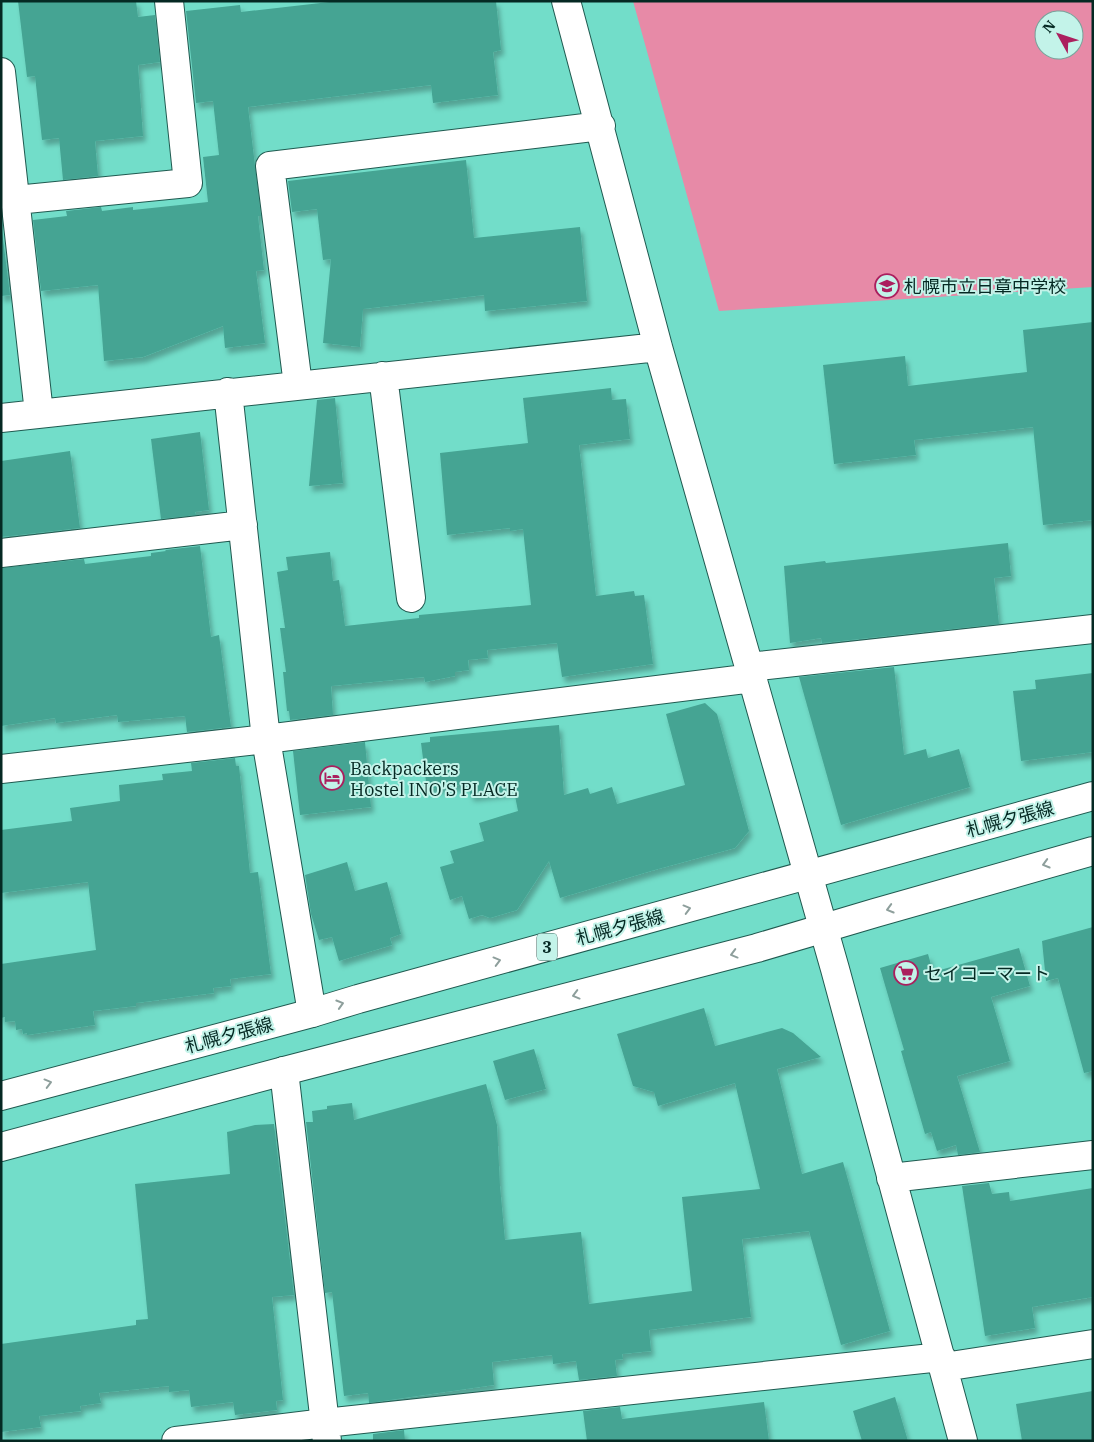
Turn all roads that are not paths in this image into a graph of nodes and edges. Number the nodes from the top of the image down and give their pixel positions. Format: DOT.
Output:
graph roads {
  1 [pos="169,1"];
  2 [pos="566,1"];
  3 [pos="1,72"];
  4 [pos="600,126"];
  5 [pos="16,200"];
  6 [pos="658,346"];
  7 [pos="383,376"];
  8 [pos="298,385"];
  9 [pos="228,392"];
  10 [pos="39,413"];
  11 [pos="1,418"];
  12 [pos="243,525"];
  13 [pos="1,553"];
  14 [pos="411,598"];
  15 [pos="1093,629"];
  16 [pos="751,672"];
  17 [pos="266,740"];
  18 [pos="1,768"];
  19 [pos="1093,796"];
  20 [pos="1093,851"];
  21 [pos="807,875"];
  22 [pos="823,929"];
  23 [pos="312,1014"];
  24 [pos="284,1071"];
  25 [pos="1,1096"];
  26 [pos="1,1147"];
  27 [pos="1093,1155"];
  28 [pos="891,1178"];
  29 [pos="1093,1344"];
  30 [pos="943,1362"];
  31 [pos="326,1432"];
  32 [pos="176,1441"];
  33 [pos="964,1441"];
  1 -- 5 [label="street"];
  2 -- 4 [label="street"];
  3 -- 5 [label="street"];
  4 -- 6 [label="street"];
  4 -- 8 [label="street"];
  5 -- 10 [label="street"];
  6 -- 7 [label="street"];
  6 -- 16 [label="street"];
  7 -- 8 [label="street"];
  7 -- 14 [label="street"];
  8 -- 9 [label="street"];
  9 -- 10 [label="street"];
  9 -- 12 [label="street"];
  10 -- 11 [label="street"];
  12 -- 13 [label="street"];
  12 -- 17 [label="street"];
  15 -- 16 [label="street"];
  16 -- 17 [label="street"];
  16 -- 21 [label="street"];
  17 -- 18 [label="street"];
  17 -- 23 [label="street"];
  19 -- 21 [label="street, 札幌夕張線 / 3"];
  20 -- 22 [label="street, one-way"];
  21 -- 22 [label="street"];
  23 -- 21 [label="street, 札幌夕張線 / 3, one-way"];
  22 -- 24 [label="street, one-way"];
  22 -- 28 [label="street"];
  25 -- 23 [label="street, 札幌夕張線 / 3, one-way"];
  24 -- 26 [label="street"];
  24 -- 31 [label="street"];
  27 -- 28 [label="street"];
  28 -- 30 [label="street"];
  29 -- 30 [label="street"];
  30 -- 31 [label="street"];
  30 -- 33 [label="street"];
  31 -- 32 [label="street"];
}
